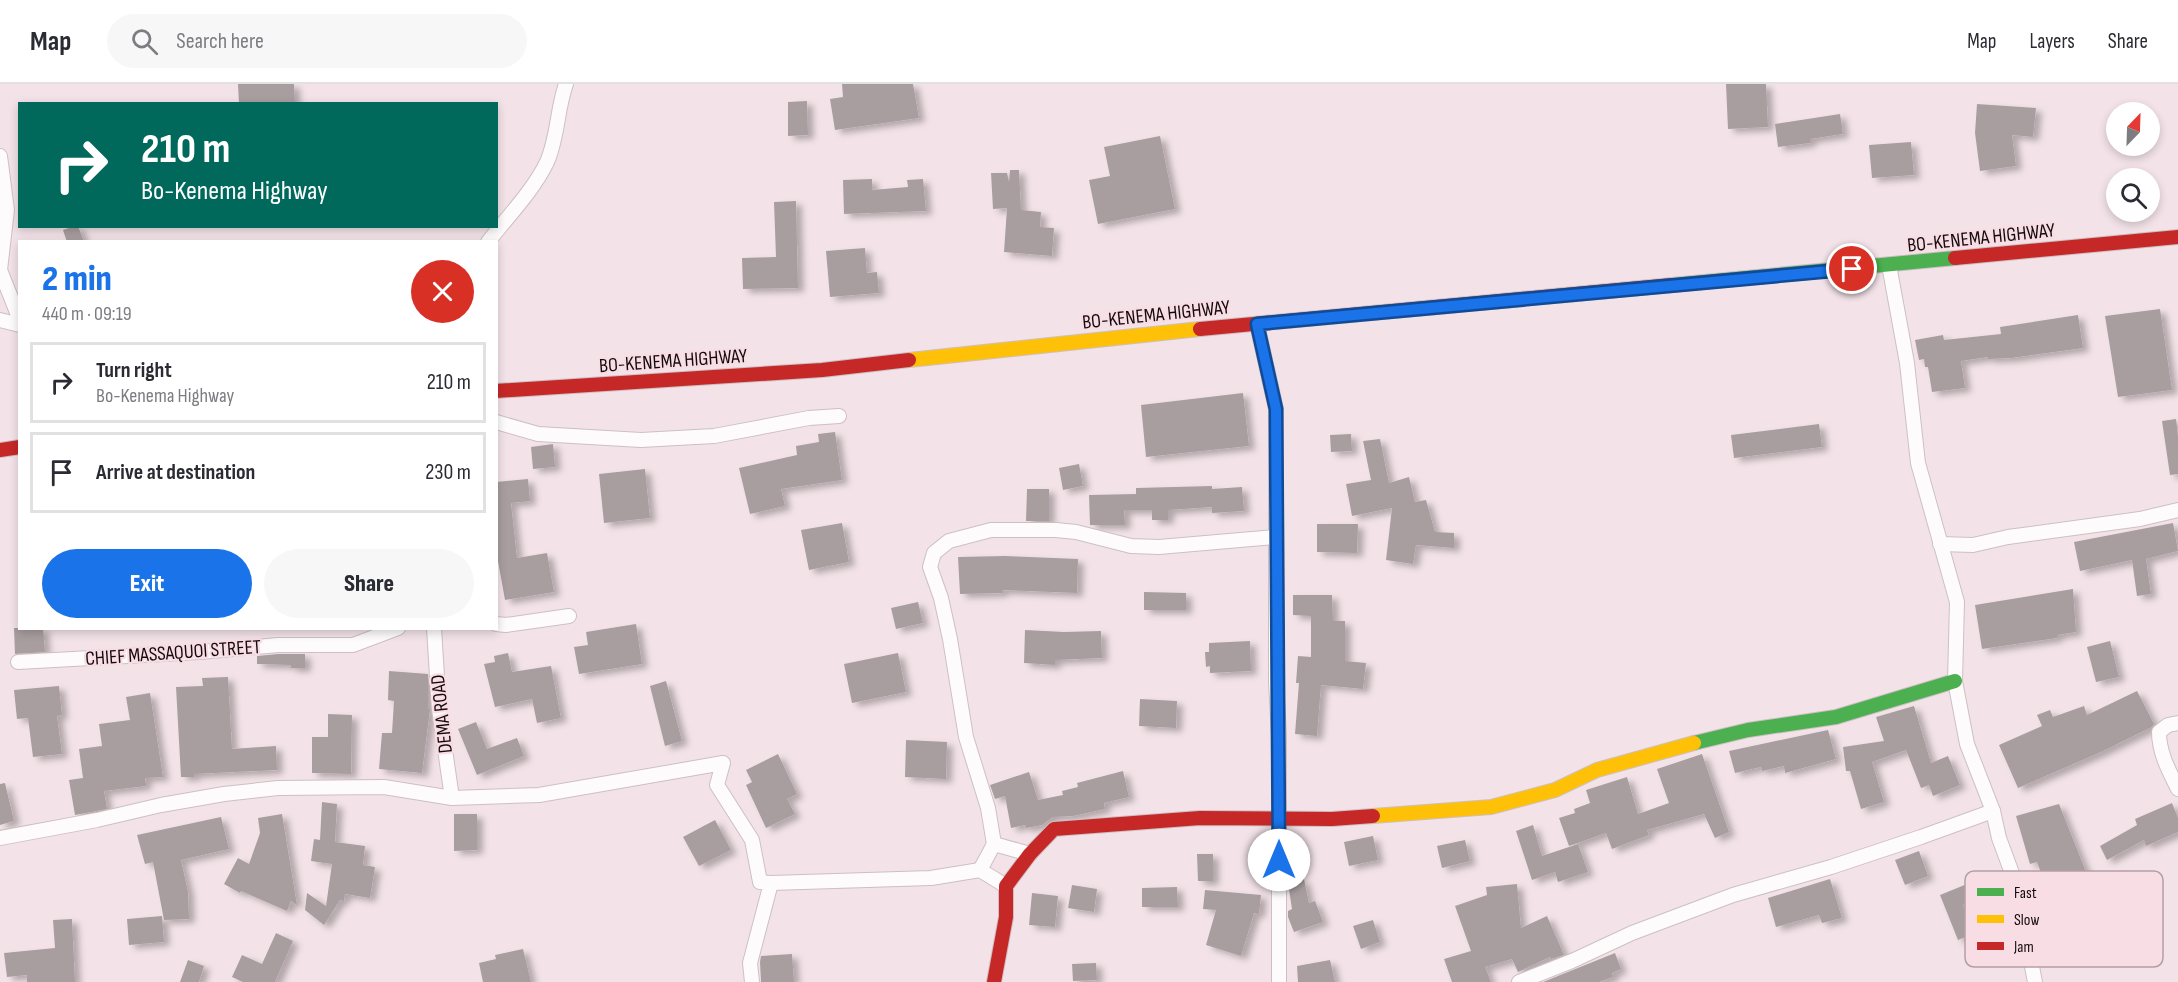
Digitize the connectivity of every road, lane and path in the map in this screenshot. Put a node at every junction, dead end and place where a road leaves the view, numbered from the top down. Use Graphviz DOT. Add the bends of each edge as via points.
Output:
graph roads {
  1 [pos="566,84"];
  2 [pos="0,156"];
  3 [pos="2178,237"];
  4 [pos="490,240"];
  5 [pos="1888,265"];
  6 [pos="0,270"];
  7 [pos="18,315"];
  8 [pos="0,320"];
  9 [pos="1257,324"];
  10 [pos="18,325"];
  11 [pos="498,391"];
  12 [pos="839,416"];
  13 [pos="498,423"];
  14 [pos="18,447"];
  15 [pos="0,450"];
  16 [pos="2178,510"];
  17 [pos="1275,537"];
  18 [pos="1940,544"];
  19 [pos="569,616"];
  20 [pos="498,624"];
  21 [pos="393,630"];
  22 [pos="434,630"];
  23 [pos="18,662"];
  24 [pos="1955,681"];
  25 [pos="2178,723"];
  26 [pos="2178,789"];
  27 [pos="452,798"];
  28 [pos="1993,811"];
  29 [pos="1279,817"];
  30 [pos="0,838"];
  31 [pos="994,844"];
  32 [pos="1030,854"];
  33 [pos="980,870"];
  34 [pos="2011,871"];
  35 [pos="771,883"];
  36 [pos="1006,886"];
  37 [pos="2032,967"];
  38 [pos="752,982"];
  39 [pos="994,982"];
  40 [pos="1279,982"];
  41 [pos="1519,982"];
  42 [pos="2035,982"];
  1 -- 4 [label="street" via="547,161"];
  2 -- 6 [label="street" via="7,210"];
  3 -- 5 [label="main road, BO-KENEMA HIGHWAY"];
  5 -- 9 [label="main road, BO-KENEMA HIGHWAY"];
  5 -- 18 [label="street" via="1907,363 1918,463"];
  6 -- 7 [label="street"];
  8 -- 10 [label="street"];
  9 -- 11 [label="main road, BO-KENEMA HIGHWAY" via="822,370"];
  9 -- 17 [label="street" via="1276,409"];
  12 -- 13 [label="street" via="714,436 641,440 538,434"];
  14 -- 15 [label="main road"];
  16 -- 18 [label="street" via="1973,545"];
  17 -- 29 [label="street"];
  17 -- 31 [label="street" via="1159,547 1131,546 1076,532 991,530 949,541 934,553 930,567 941,598 966,737 988,807"];
  18 -- 24 [label="street" via="1958,602"];
  19 -- 20 [label="street"];
  21 -- 23 [label="street, CHIEF MASSAQUOI STREET" via="353,645 278,645"];
  22 -- 27 [label="street, DEMA ROAD" via="439,708"];
  24 -- 28 [label="street" via="1966,744"];
  24 -- 29 [label="main road" via="1836,717 1748,730 1688,744 1597,770 1555,790 1491,807 1332,819"];
  25 -- 26 [label="street" via="2159,732 2159,742"];
  27 -- 30 [label="street" via="384,787 278,788 161,805"];
  27 -- 35 [label="street" via="539,795 723,763 717,785 752,840 760,882"];
  28 -- 34 [label="street"];
  28 -- 41 [label="street" via="1831,867 1732,895"];
  29 -- 32 [label="main road" via="1200,818 1054,829"];
  29 -- 40 [label="street"];
  31 -- 32 [label="street"];
  31 -- 33 [label="street"];
  32 -- 36 [label="main road"];
  33 -- 35 [label="street" via="932,878"];
  33 -- 36 [label="street"];
  35 -- 38 [label="street" via="750,963"];
  36 -- 39 [label="main road" via="1006,917"];
  37 -- 42 [label="street"];
}
